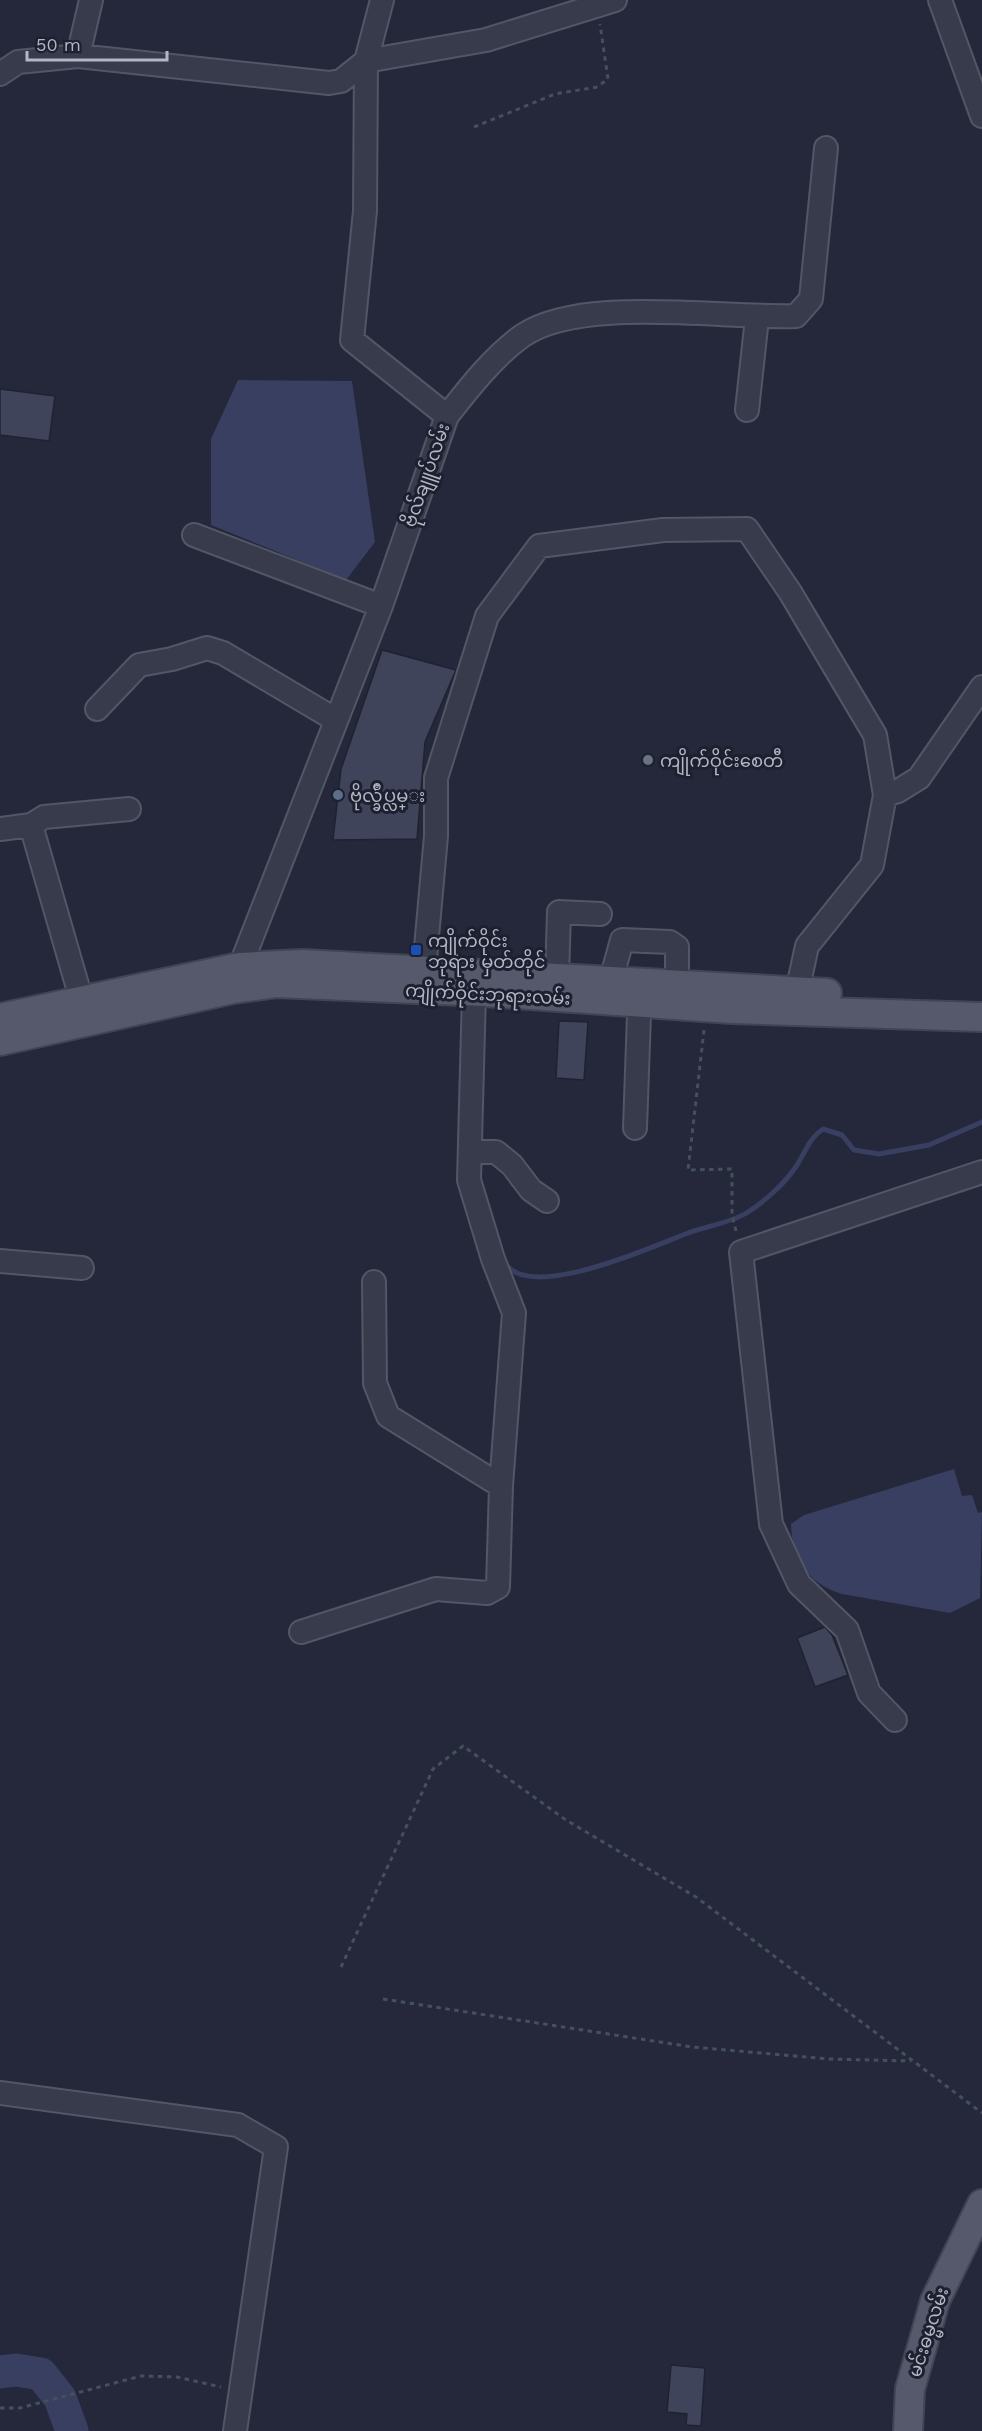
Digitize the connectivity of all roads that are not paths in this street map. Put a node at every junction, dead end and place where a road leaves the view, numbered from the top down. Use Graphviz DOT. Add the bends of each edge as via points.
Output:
graph roads {
  1 [pos="91,0"];
  2 [pos="382,0"];
  3 [pos="940,0"];
  4 [pos="606,2"];
  5 [pos="78,56"];
  6 [pos="366,61"];
  7 [pos="0,74"];
  8 [pos="982,116"];
  9 [pos="826,148"];
  10 [pos="757,318"];
  11 [pos="747,410"];
  12 [pos="447,416"];
  13 [pos="194,535"];
  14 [pos="381,606"];
  15 [pos="982,687"];
  16 [pos="97,709"];
  17 [pos="336,720"];
  18 [pos="885,795"];
  19 [pos="129,809"];
  20 [pos="31,825"];
  21 [pos="0,829"];
  22 [pos="600,914"];
  23 [pos="240,967"];
  24 [pos="424,970"];
  25 [pos="557,977"];
  26 [pos="610,980"];
  27 [pos="677,984"];
  28 [pos="474,992"];
  29 [pos="640,992"];
  30 [pos="797,992"];
  31 [pos="982,999"];
  32 [pos="85,1012"];
  33 [pos="982,1017"];
  34 [pos="0,1018"];
  35 [pos="0,1041"];
  36 [pos="635,1128"];
  37 [pos="470,1152"];
  38 [pos="982,1172"];
  39 [pos="547,1201"];
  40 [pos="0,1261"];
  41 [pos="82,1268"];
  42 [pos="374,1282"];
  43 [pos="501,1486"];
  44 [pos="301,1632"];
  45 [pos="895,1720"];
  46 [pos="1,2100"];
  47 [pos="982,2204"];
  48 [pos="235,2431"];
  49 [pos="908,2431"];
  1 -- 5 [label="street"];
  2 -- 6 [label="street, ဗိုလ်ချူပ်လမ်း"];
  3 -- 8 [label="street"];
  4 -- 6 [label="street" via="486,40"];
  5 -- 6 [label="street" via="329,83 341,81"];
  5 -- 7 [label="street" via="18,62"];
  6 -- 12 [label="street, ဗိုလ်ချူပ်လမ်း" via="365,211 352,340"];
  9 -- 10 [label="street" via="811,300 796,316"];
  10 -- 11 [label="street"];
  10 -- 12 [label="street" via="610,312 570,317 523,336 474,381"];
  12 -- 14 [label="street, ဗိုလ်ချူပ်လမ်း"];
  13 -- 14 [label="street"];
  14 -- 17 [label="street, ဗိုလ်ချူပ်လမ်း"];
  15 -- 18 [label="street" via="919,778"];
  16 -- 17 [label="street" via="139,664 215,648"];
  17 -- 23 [label="street, ဗိုလ်ချူပ်လမ်း"];
  18 -- 24 [label="street" via="875,735 790,592 747,529 663,530 539,546 488,616 436,778 436,836"];
  18 -- 30 [label="street" via="872,865 807,946"];
  19 -- 20 [label="street" via="44,817"];
  20 -- 21 [label="street"];
  20 -- 32 [label="street"];
  22 -- 25 [label="street" via="558,912"];
  23 -- 24 [label="main road, ကျိုက်ဝိုင်းဘုရားလမ်း" via="303,964"];
  23 -- 32 [label="main road, ကျိုက်ဝိုင်းဘုရားလမ်း"];
  24 -- 25 [label="main road, ကျိုက်ဝိုင်းဘုရားလမ်း"];
  25 -- 26 [label="main road, ကျိုက်ဝိုင်းဘုရားလမ်း"];
  26 -- 27 [label="street" via="622,940 670,942 677,947"];
  26 -- 29 [label="main road, ကျိုက်ဝိုင်းဘုရားလမ်း"];
  27 -- 29 [label="main road, ကျိုက်ဝိုင်းဘုရားလမ်း"];
  27 -- 30 [label="main road, ကျိုက်ဝိုင်းဘုရားလမ်း"];
  28 -- 29 [label="main road, ကျိုက်ဝိုင်းဘုရားလမ်း"];
  28 -- 32 [label="main road, ကျိုက်ဝိုင်းဘုရားလမ်း" via="277,983"];
  28 -- 37 [label="street"];
  29 -- 33 [label="main road, ကျိုက်ဝိုင်းဘုရားလမ်း" via="706,1007"];
  29 -- 36 [label="street"];
  30 -- 31 [label="main road, ကျိုက်ဝိုင်းဘုရားလမ်း"];
  32 -- 34 [label="main road, ကျိုက်ဝိုင်းဘုရားလမ်း"];
  32 -- 35 [label="main road, ကျိုက်ဝိုင်းဘုရားလမ်း"];
  37 -- 39 [label="street" via="496,1152 531,1190"];
  37 -- 43 [label="street" via="469,1180 514,1313"];
  38 -- 45 [label="street" via="741,1252 771,1524 799,1584 847,1630 869,1693"];
  40 -- 41 [label="street"];
  42 -- 43 [label="street" via="375,1383 388,1416"];
  43 -- 44 [label="street" via="496,1590 488,1593 436,1589"];
  46 -- 48 [label="street" via="238,2125 276,2147"];
  47 -- 49 [label="main road, မင်းဓမ္မလမ်း" via="935,2301 910,2389"];
}
